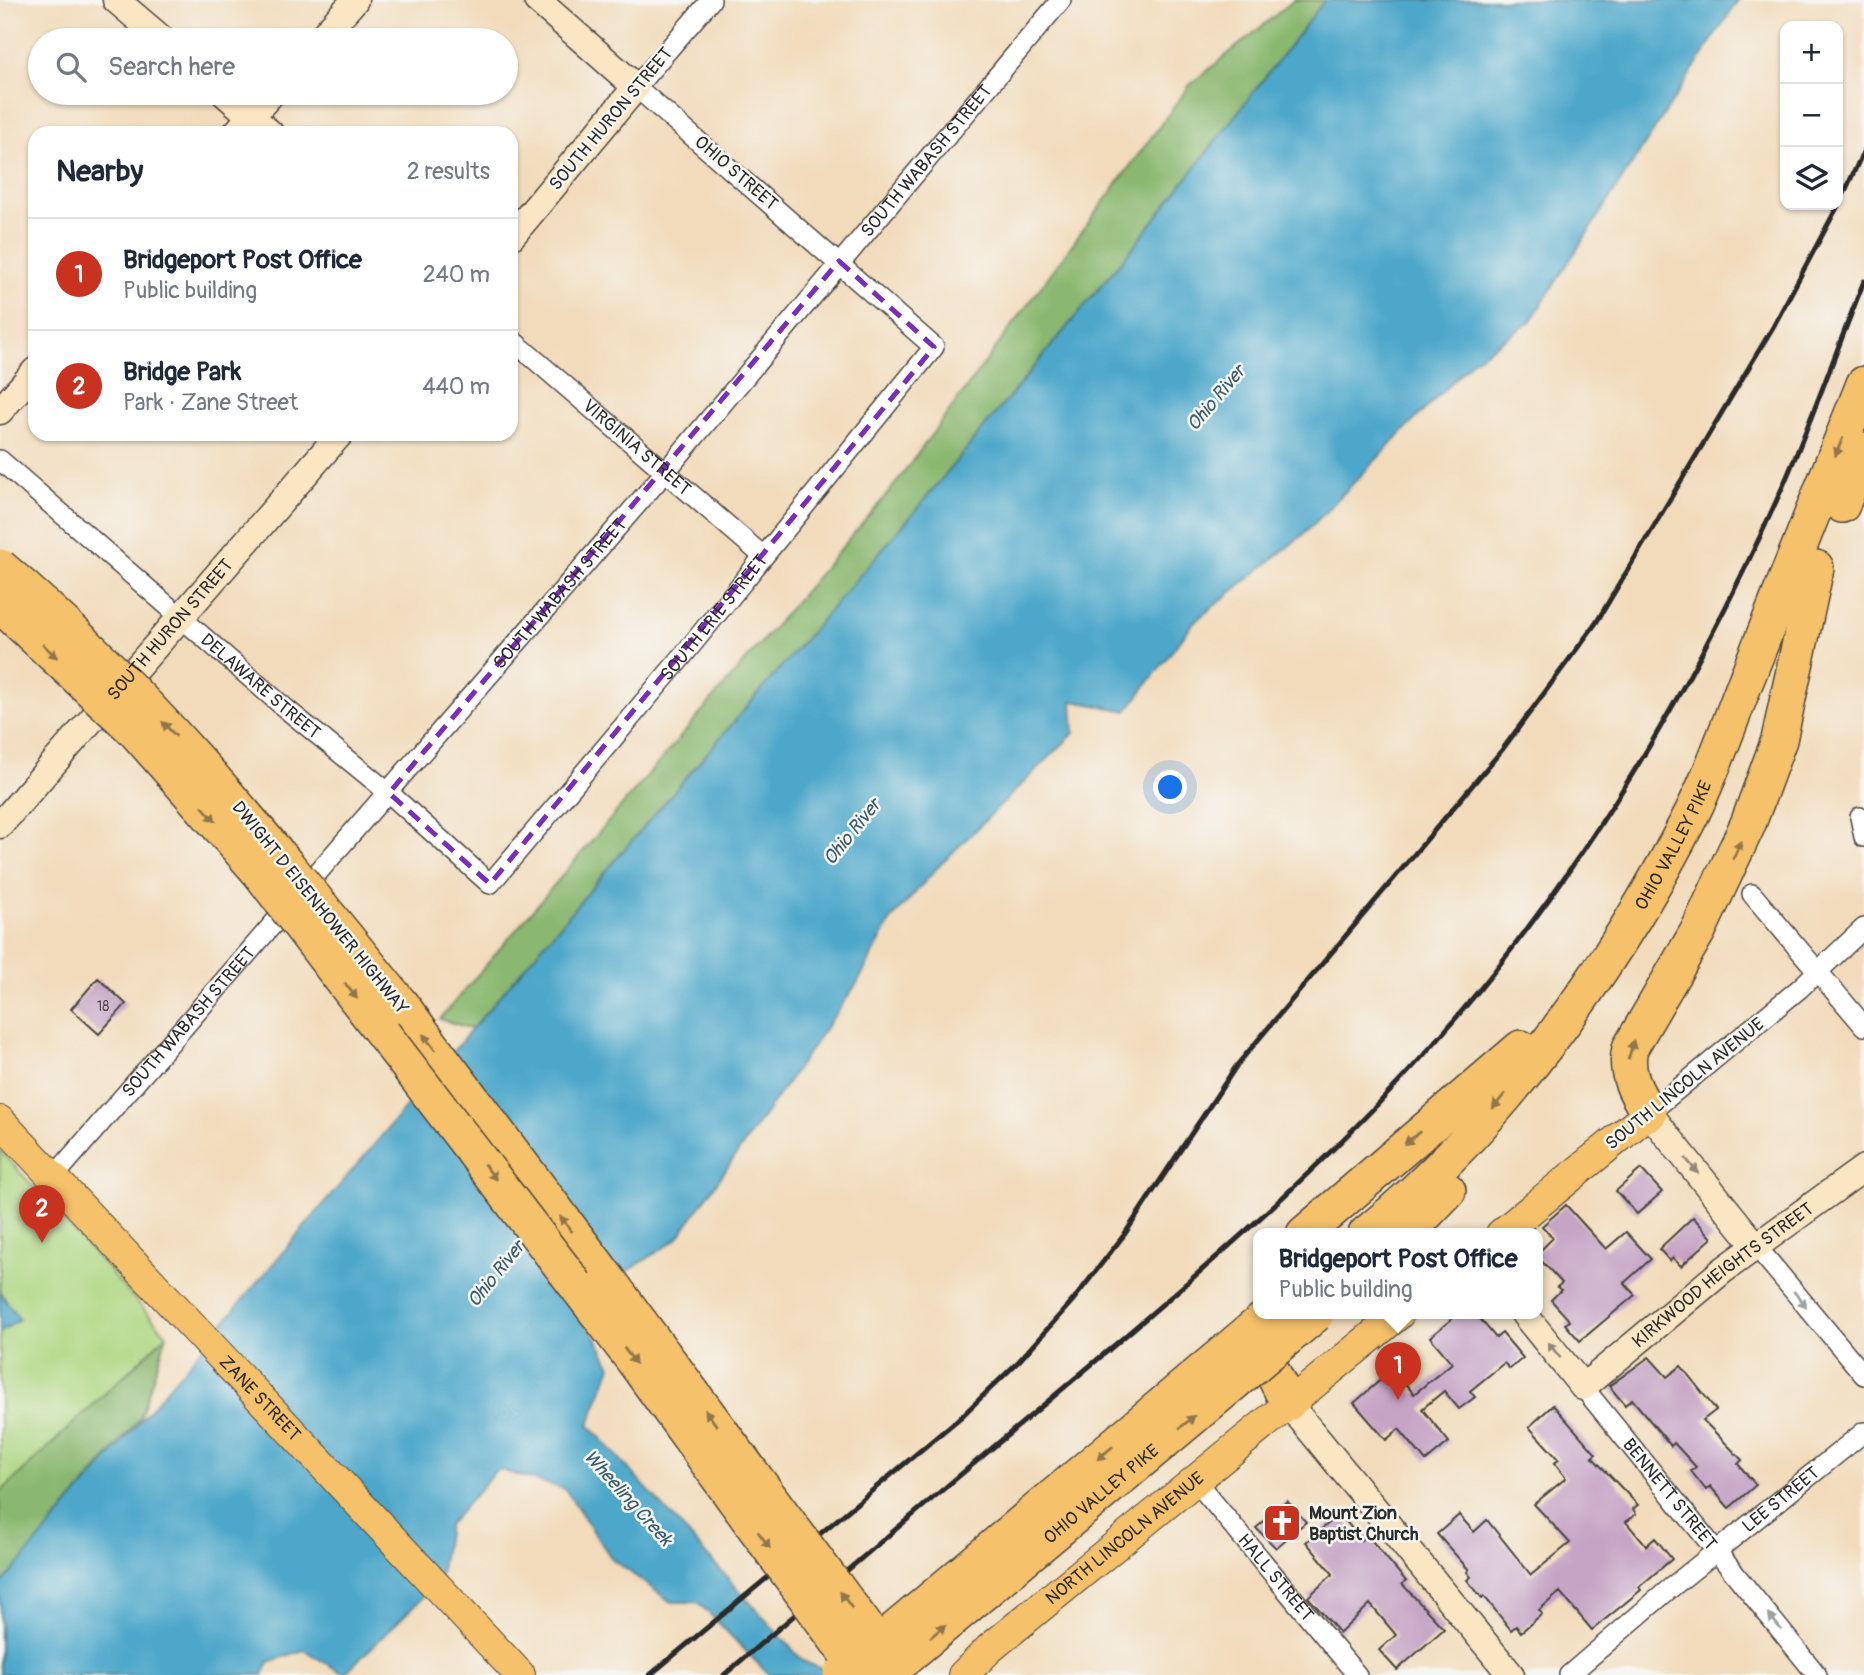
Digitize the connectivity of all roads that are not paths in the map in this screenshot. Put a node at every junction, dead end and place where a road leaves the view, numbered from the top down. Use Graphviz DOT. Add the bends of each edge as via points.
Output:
graph roads {
  1 [pos="116,0"];
  2 [pos="355,0"];
  3 [pos="537,0"];
  4 [pos="711,0"];
  5 [pos="1060,0"];
  6 [pos="149,28"];
  7 [pos="330,28"];
  8 [pos="636,87"];
  9 [pos="234,105"];
  10 [pos="265,105"];
  11 [pos="251,126"];
  12 [pos="253,126"];
  13 [pos="518,229"];
  14 [pos="839,261"];
  15 [pos="518,345"];
  16 [pos="934,347"];
  17 [pos="28,379"];
  18 [pos="1864,384"];
  19 [pos="0,411"];
  20 [pos="334,441"];
  21 [pos="1864,450"];
  22 [pos="0,460"];
  23 [pos="666,471"];
  24 [pos="763,556"];
  25 [pos="0,567"];
  26 [pos="1816,568"];
  27 [pos="0,605"];
  28 [pos="181,617"];
  29 [pos="389,793"];
  30 [pos="1860,817"];
  31 [pos="0,825"];
  32 [pos="1864,837"];
  33 [pos="490,884"];
  34 [pos="1752,894"];
  35 [pos="1634,919"];
  36 [pos="1864,928"];
  37 [pos="1817,972"];
  38 [pos="1864,1026"];
  39 [pos="1649,1112"];
  40 [pos="0,1121"];
  41 [pos="1864,1168"];
  42 [pos="52,1179"];
  43 [pos="1311,1228"];
  44 [pos="1373,1228"];
  45 [pos="1412,1228"];
  46 [pos="1507,1228"];
  47 [pos="1756,1246"];
  48 [pos="598,1290"];
  49 [pos="1264,1319"];
  50 [pos="1270,1319"];
  51 [pos="1310,1319"];
  52 [pos="1393,1319"];
  53 [pos="1528,1319"];
  54 [pos="1864,1375"];
  55 [pos="1583,1387"];
  56 [pos="1288,1403"];
  57 [pos="1864,1432"];
  58 [pos="1194,1479"];
  59 [pos="1719,1552"];
  60 [pos="520,1675"];
  61 [pos="841,1675"];
  62 [pos="862,1675"];
  63 [pos="885,1675"];
  64 [pos="901,1675"];
  65 [pos="963,1675"];
  66 [pos="1357,1675"];
  67 [pos="1511,1675"];
  68 [pos="1569,1675"];
  69 [pos="1817,1675"];
  1 -- 6 [label="street"];
  2 -- 7 [label="street"];
  3 -- 8 [label="street, OHIO STREET"];
  4 -- 8 [label="street, SOUTH HURON STREET"];
  5 -- 14 [label="street, SOUTH WABASH STREET"];
  8 -- 13 [label="street, SOUTH HURON STREET"];
  8 -- 14 [label="street, OHIO STREET"];
  9 -- 11 [label="street"];
  10 -- 12 [label="street"];
  14 -- 16 [label="street, OHIO STREET"];
  14 -- 23 [label="street, SOUTH WABASH STREET"];
  15 -- 23 [label="street, VIRGINIA STREET"];
  16 -- 24 [label="street, SOUTH ERIE STREET"];
  17 -- 19 [label="street"];
  18 -- 35 [label="highway, OHIO VALLEY PIKE, one-way" via="1692,813"];
  20 -- 28 [label="street, SOUTH HURON STREET"];
  21 -- 26 [label="highway, OHIO VALLEY PIKE"];
  22 -- 28 [label="street, DELAWARE STREET"];
  23 -- 24 [label="street, VIRGINIA STREET"];
  23 -- 29 [label="street, SOUTH WABASH STREET"];
  24 -- 33 [label="street, SOUTH ERIE STREET"];
  48 -- 25 [label="highway, DWIGHT D EISENHOWER HIGHWAY, one-way, bridge" via="402,1006 205,768 80,640"];
  39 -- 26 [label="highway, one-way" via="1632,1083 1630,1048 1698,931 1748,824 1779,740"];
  26 -- 45 [label="highway, OHIO VALLEY PIKE" via="1710,824 1654,932 1578,1041 1491,1146"];
  27 -- 48 [label="highway, DWIGHT D EISENHOWER HIGHWAY, one-way, bridge" via="135,731 260,873"];
  28 -- 29 [label="street, DELAWARE STREET"];
  28 -- 31 [label="street, SOUTH HURON STREET"];
  29 -- 33 [label="street, DELAWARE STREET"];
  29 -- 42 [label="street, SOUTH WABASH STREET"];
  30 -- 32 [label="street"];
  34 -- 37 [label="street"];
  35 -- 43 [label="highway, one-way" via="1570,999 1514,1055"];
  35 -- 44 [label="highway, OHIO VALLEY PIKE, one-way" via="1562,1025 1477,1127"];
  36 -- 37 [label="street, SOUTH LINCOLN AVENUE"];
  37 -- 38 [label="street"];
  37 -- 39 [label="street, SOUTH LINCOLN AVENUE"];
  39 -- 46 [label="main road, SOUTH LINCOLN AVENUE"];
  39 -- 47 [label="street, one-way"];
  40 -- 42 [label="main road, ZANE STREET"];
  41 -- 47 [label="street, KIRKWOOD HEIGHTS STREET"];
  42 -- 60 [label="main road, ZANE STREET"];
  47 -- 54 [label="street, one-way"];
  47 -- 55 [label="street, KIRKWOOD HEIGHTS STREET"];
  48 -- 62 [label="highway, one-way, bridge"];
  64 -- 48 [label="highway, one-way, bridge"];
  49 -- 61 [label="highway, OHIO VALLEY PIKE, one-way, bridge"];
  50 -- 56 [label="highway" via="1270,1367"];
  63 -- 51 [label="highway, OHIO VALLEY PIKE, one-way, bridge"];
  52 -- 56 [label="main road"];
  55 -- 53 [label="street, BENNETT STREET, one-way"];
  55 -- 59 [label="street, BENNETT STREET"];
  56 -- 58 [label="main road, NORTH LINCOLN AVENUE"];
  56 -- 67 [label="street"];
  57 -- 59 [label="street, LEE STREET"];
  58 -- 65 [label="main road, NORTH LINCOLN AVENUE"];
  58 -- 66 [label="street, HALL STREET"];
  59 -- 68 [label="street, LEE STREET"];
  69 -- 59 [label="street, BENNETT STREET, one-way"];
}
